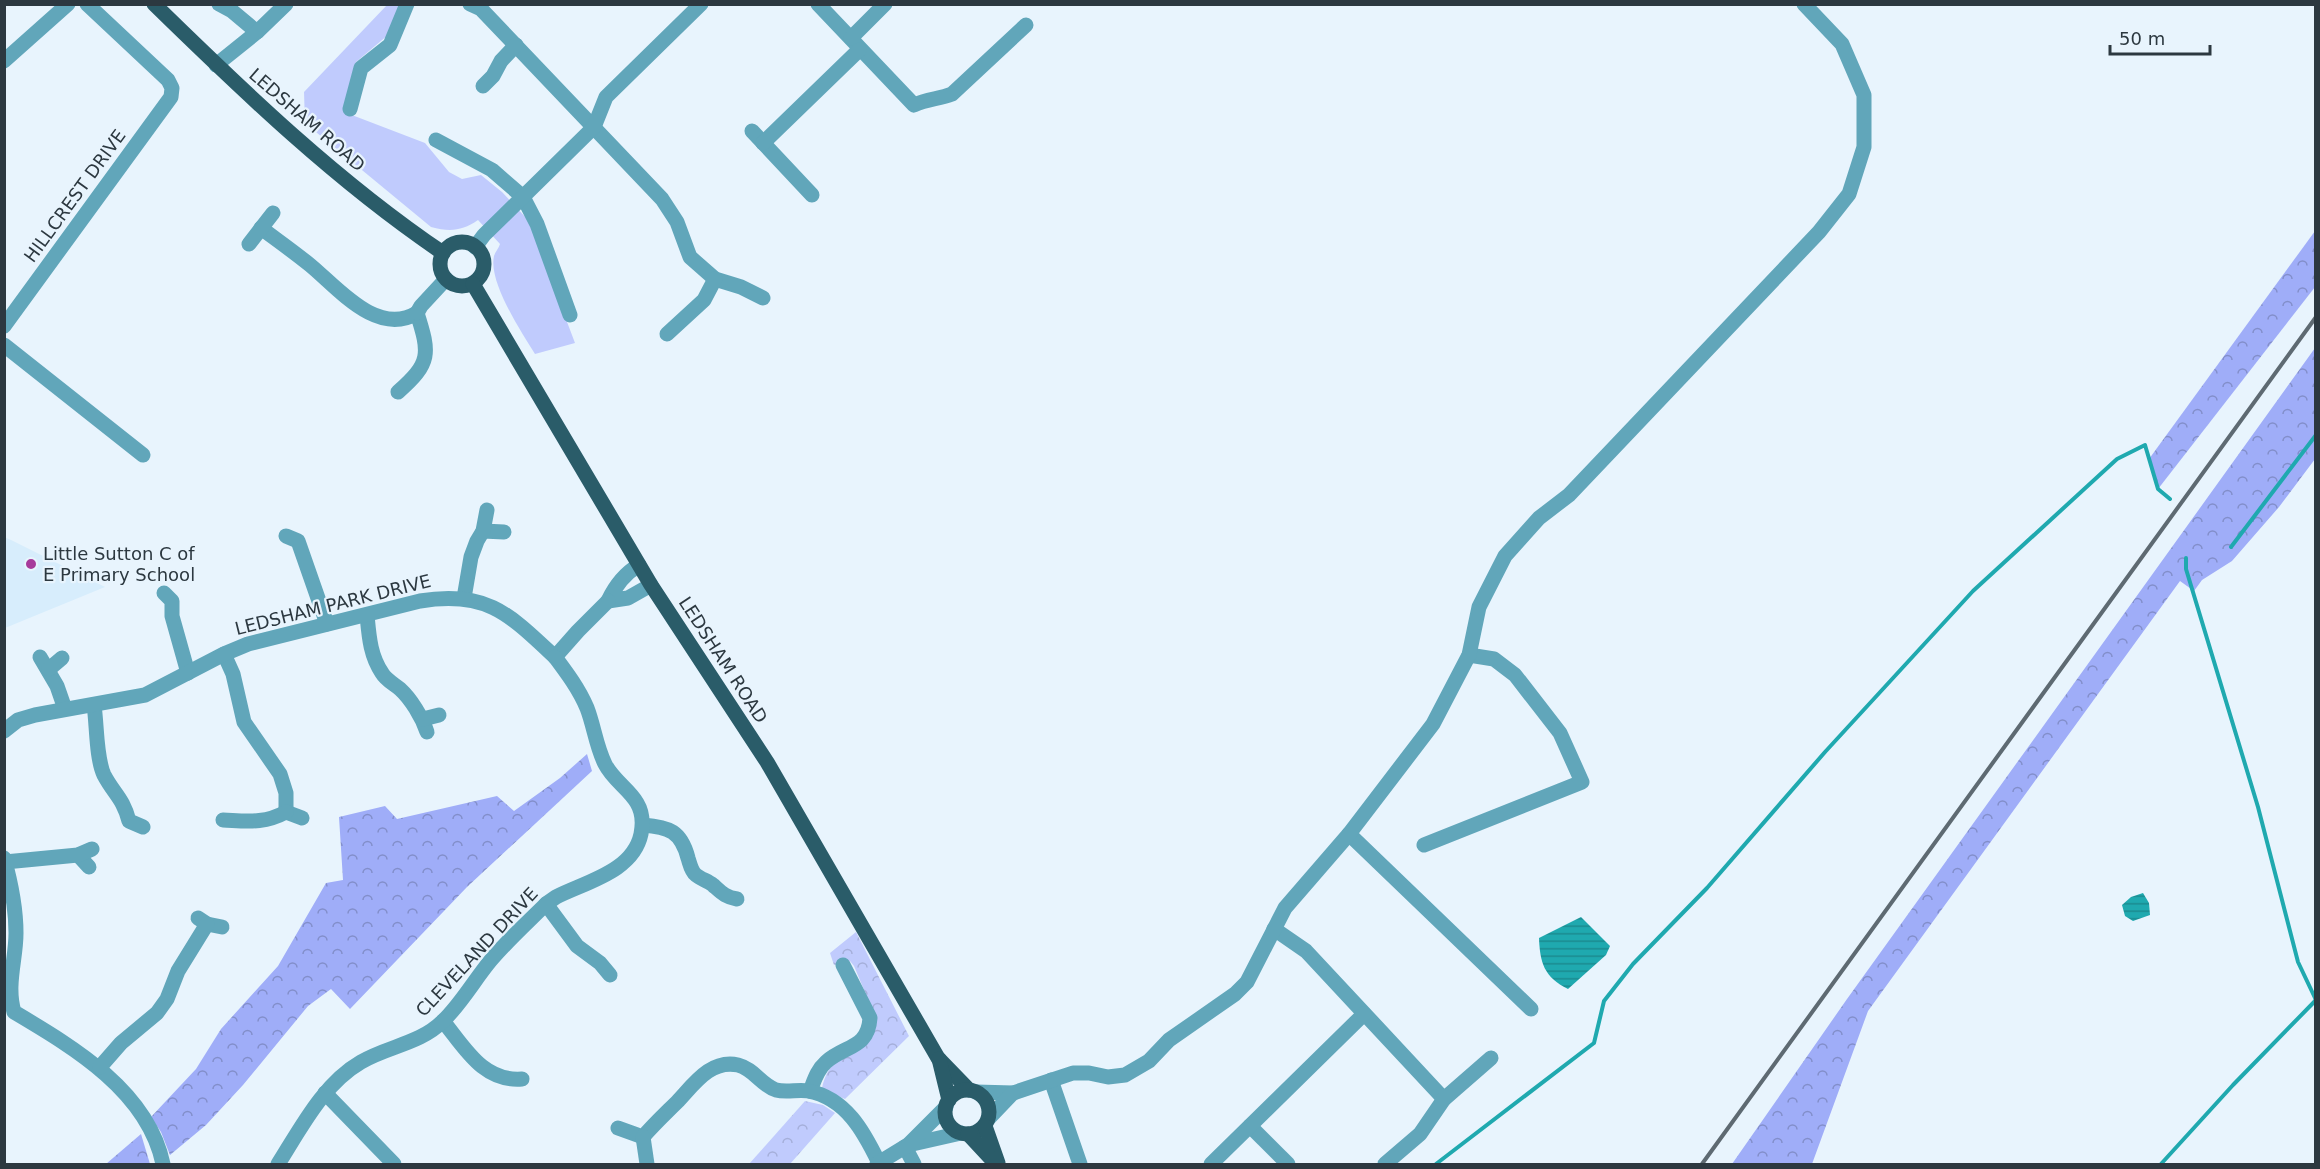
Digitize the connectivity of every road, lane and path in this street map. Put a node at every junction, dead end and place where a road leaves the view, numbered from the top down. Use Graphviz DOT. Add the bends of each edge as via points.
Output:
graph roads {
  1 [pos="68,4"];
  2 [pos="87,4"];
  3 [pos="154,4"];
  4 [pos="219,4"];
  5 [pos="286,4"];
  6 [pos="407,4"];
  7 [pos="701,4"];
  8 [pos="818,4"];
  9 [pos="885,4"];
  10 [pos="1804,4"];
  11 [pos="479,6"];
  12 [pos="1026,25"];
  13 [pos="257,32"];
  14 [pos="855,44"];
  15 [pos="516,45"];
  16 [pos="4,62"];
  17 [pos="216,65"];
  18 [pos="483,86"];
  19 [pos="350,109"];
  20 [pos="594,127"];
  21 [pos="752,131"];
  22 [pos="436,140"];
  23 [pos="763,143"];
  24 [pos="812,195"];
  25 [pos="523,197"];
  26 [pos="273,213"];
  27 [pos="261,228"];
  28 [pos="249,244"];
  29 [pos="475,247"];
  30 [pos="443,253"];
  31 [pos="446,279"];
  32 [pos="715,279"];
  33 [pos="473,284"];
  34 [pos="763,298"];
  35 [pos="417,313"];
  36 [pos="570,315"];
  37 [pos="4,326"];
  38 [pos="667,334"];
  39 [pos="4,345"];
  40 [pos="398,392"];
  41 [pos="143,455"];
  42 [pos="487,510"];
  43 [pos="483,531"];
  44 [pos="504,532"];
  45 [pos="286,536"];
  46 [pos="639,565"];
  47 [pos="651,585"];
  48 [pos="173,597"];
  49 [pos="464,598"];
  50 [pos="608,601"];
  51 [pos="367,615"];
  52 [pos="327,624"];
  53 [pos="224,654"];
  54 [pos="1469,655"];
  55 [pos="40,657"];
  56 [pos="555,657"];
  57 [pos="62,658"];
  58 [pos="49,669"];
  59 [pos="188,674"];
  60 [pos="94,705"];
  61 [pos="65,709"];
  62 [pos="439,715"];
  63 [pos="4,731"];
  64 [pos="286,812"];
  65 [pos="302,818"];
  66 [pos="223,820"];
  67 [pos="643,825"];
  68 [pos="131,826"];
  69 [pos="1349,834"];
  70 [pos="1424,845"];
  71 [pos="86,857"];
  72 [pos="5,860"];
  73 [pos="720,894"];
  74 [pos="737,899"];
  75 [pos="546,904"];
  76 [pos="718,910"];
  77 [pos="209,923"];
  78 [pos="1274,929"];
  79 [pos="10,932"];
  80 [pos="843,965"];
  81 [pos="612,978"];
  82 [pos="1531,1009"];
  83 [pos="9,1014"];
  84 [pos="1364,1014"];
  85 [pos="443,1021"];
  86 [pos="1491,1058"];
  87 [pos="938,1059"];
  88 [pos="100,1067"];
  89 [pos="1051,1080"];
  90 [pos="512,1084"];
  91 [pos="810,1091"];
  92 [pos="972,1091"];
  93 [pos="325,1093"];
  94 [pos="1013,1093"];
  95 [pos="1444,1099"];
  96 [pos="947,1103"];
  97 [pos="987,1123"];
  98 [pos="1250,1126"];
  99 [pos="618,1128"];
  100 [pos="964,1134"];
  101 [pos="643,1137"];
  102 [pos="906,1146"];
  103 [pos="163,1164"];
  104 [pos="278,1164"];
  105 [pos="394,1164"];
  106 [pos="647,1164"];
  107 [pos="878,1164"];
  108 [pos="914,1164"];
  109 [pos="998,1164"];
  110 [pos="1080,1164"];
  111 [pos="1211,1164"];
  112 [pos="1288,1164"];
  113 [pos="1385,1164"];
  1 -- 16 [label="street"];
  2 -- 37 [label="street, HILLCREST DRIVE" via="168,80 171,97"];
  3 -- 17 [label="main road, LEDSHAM ROAD"];
  4 -- 13 [label="street"];
  5 -- 13 [label="street"];
  6 -- 19 [label="street" via="390,45 361,68"];
  7 -- 20 [label="street" via="606,97"];
  8 -- 14 [label="street"];
  9 -- 14 [label="street"];
  10 -- 54 [label="street" via="1842,44 1864,95 1864,147 1849,194 1819,232 1569,495 1539,518 1505,556 1479,607"];
  11 -- 15 [label="street"];
  12 -- 14 [label="street" via="952,94 914,105"];
  13 -- 17 [label="street"];
  14 -- 23 [label="street"];
  15 -- 18 [label="street"];
  15 -- 20 [label="street"];
  17 -- 30 [label="main road, LEDSHAM ROAD" via="372,203"];
  20 -- 25 [label="street"];
  20 -- 32 [label="street" via="662,200 677,222 690,257"];
  21 -- 23 [label="street"];
  22 -- 25 [label="street" via="492,170"];
  23 -- 24 [label="street"];
  25 -- 29 [label="street"];
  25 -- 36 [label="street" via="537,224"];
  26 -- 27 [label="street"];
  27 -- 28 [label="street"];
  27 -- 35 [label="street" via="346,297 377,316 408,319"];
  29 -- 30 [label="main road" via="453,244"];
  29 -- 33 [label="main road" via="484,267"];
  30 -- 31 [label="main road" via="440,267"];
  31 -- 33 [label="main road" via="459,286"];
  31 -- 35 [label="street"];
  32 -- 34 [label="street"];
  32 -- 38 [label="street" via="704,300"];
  33 -- 46 [label="main road, LEDSHAM ROAD"];
  35 -- 40 [label="street" via="427,353 423,366 409,373"];
  39 -- 41 [label="street"];
  42 -- 43 [label="street"];
  43 -- 44 [label="street"];
  43 -- 49 [label="street" via="471,557"];
  45 -- 52 [label="street" via="298,541"];
  46 -- 47 [label="main road, LEDSHAM ROAD"];
  46 -- 50 [label="street" via="627,572"];
  47 -- 50 [label="street" via="628,598"];
  47 -- 87 [label="main road, LEDSHAM ROAD" via="767,762"];
  48 -- 59 [label="street" via="172,616"];
  49 -- 51 [label="street, LEDSHAM PARK DRIVE" via="420,601"];
  49 -- 56 [label="street, LEDSHAM PARK DRIVE" via="500,611"];
  50 -- 56 [label="street"];
  51 -- 52 [label="street, LEDSHAM PARK DRIVE"];
  51 -- 62 [label="street" via="370,649 384,676 407,696 425,726"];
  52 -- 53 [label="street, LEDSHAM PARK DRIVE"];
  53 -- 59 [label="street, LEDSHAM PARK DRIVE"];
  53 -- 64 [label="street" via="244,722 280,774"];
  54 -- 69 [label="street" via="1433,724"];
  54 -- 70 [label="street" via="1494,659 1515,675 1560,733 1582,782"];
  55 -- 58 [label="street"];
  56 -- 67 [label="street" via="573,680 586,707 606,766 638,804"];
  57 -- 58 [label="street"];
  58 -- 61 [label="street"];
  59 -- 60 [label="street, LEDSHAM PARK DRIVE" via="146,695"];
  60 -- 61 [label="street, LEDSHAM PARK DRIVE"];
  60 -- 68 [label="street" via="101,766 124,805"];
  61 -- 63 [label="street, LEDSHAM PARK DRIVE" via="18,720"];
  64 -- 65 [label="street"];
  64 -- 66 [label="street" via="272,820"];
  67 -- 73 [label="street" via="673,831 684,845 691,868"];
  67 -- 75 [label="street, CLEVELAND DRIVE" via="640,841 622,865"];
  69 -- 78 [label="street" via="1290,901"];
  69 -- 82 [label="street"];
  71 -- 72 [label="street"];
  72 -- 79 [label="street" via="14,899"];
  73 -- 74 [label="street"];
  73 -- 76 [label="street"];
  75 -- 81 [label="street" via="577,946"];
  75 -- 85 [label="street, CLEVELAND DRIVE" via="492,958"];
  77 -- 88 [label="street" via="157,1013"];
  78 -- 84 [label="street" via="1306,951"];
  78 -- 89 [label="street" via="1247,982 1169,1040 1149,1061 1114,1078 1073,1073"];
  79 -- 83 [label="street"];
  80 -- 91 [label="street" via="870,1018 869,1027 857,1045 824,1064"];
  83 -- 88 [label="street" via="60,1039"];
  84 -- 95 [label="street"];
  84 -- 98 [label="street"];
  85 -- 90 [label="street" via="480,1067"];
  85 -- 93 [label="street, CLEVELAND DRIVE" via="411,1042 360,1062"];
  86 -- 95 [label="street"];
  87 -- 92 [label="main road, LEDSHAM ROAD"];
  87 -- 96 [label="main road, LEDSHAM ROAD"];
  88 -- 103 [label="street" via="143,1116"];
  89 -- 94 [label="street"];
  89 -- 110 [label="street"];
  91 -- 101 [label="street" via="777,1090 747,1068 719,1066 701,1076"];
  91 -- 107 [label="street" via="840,1105 856,1120"];
  92 -- 94 [label="street"];
  92 -- 96 [label="main road" via="954,1094"];
  92 -- 97 [label="main road, LEDSHAM ROAD" via="988,1104"];
  93 -- 104 [label="street, CLEVELAND DRIVE"];
  93 -- 105 [label="street"];
  94 -- 97 [label="street"];
  95 -- 113 [label="street" via="1420,1134"];
  96 -- 100 [label="main road, LEDSHAM ROAD" via="948,1124"];
  96 -- 102 [label="street"];
  97 -- 100 [label="main road" via="979,1131"];
  97 -- 109 [label="main road, LEDSHAM ROAD"];
  98 -- 111 [label="street"];
  98 -- 112 [label="street"];
  99 -- 101 [label="street"];
  100 -- 102 [label="street"];
  100 -- 109 [label="main road, LEDSHAM ROAD"];
  101 -- 106 [label="street"];
  102 -- 107 [label="street"];
  102 -- 108 [label="street"];
}
